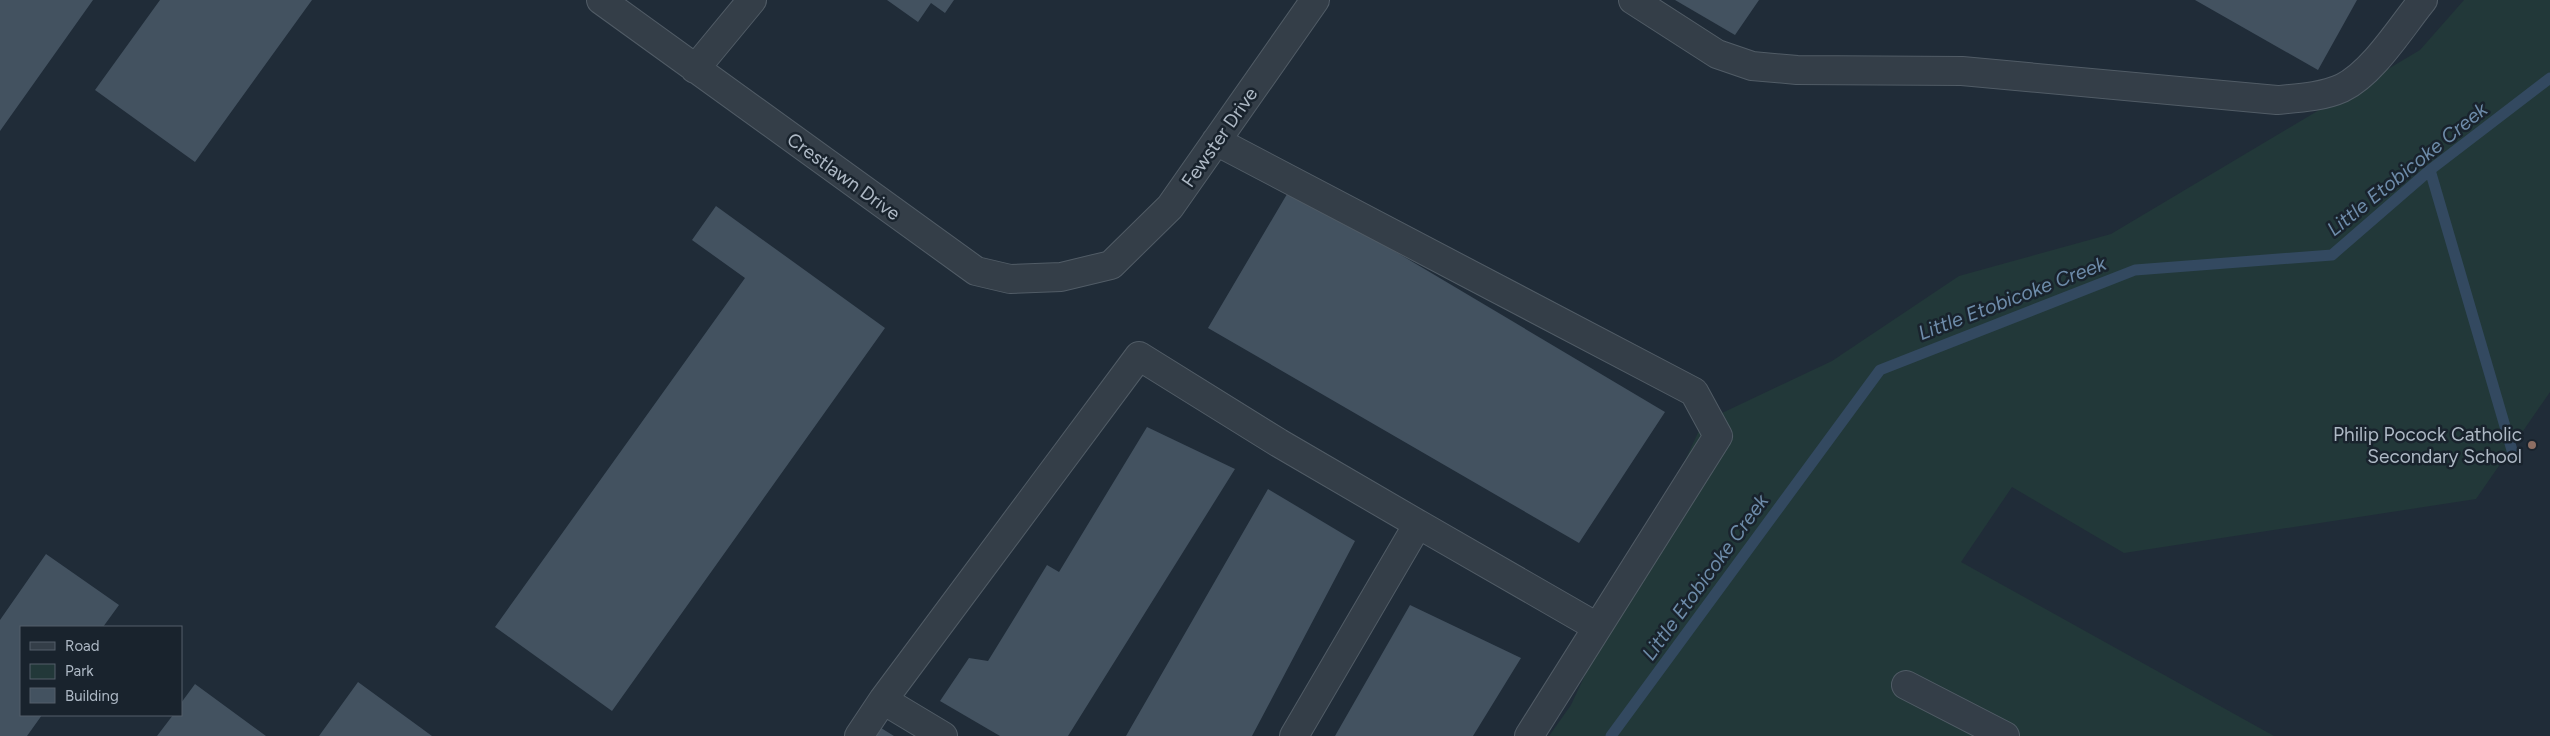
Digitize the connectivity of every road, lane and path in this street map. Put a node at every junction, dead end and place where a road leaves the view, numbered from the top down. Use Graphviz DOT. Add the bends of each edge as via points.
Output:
graph roads {
  1 [pos="601,0"];
  2 [pos="751,0"];
  3 [pos="1315,0"];
  4 [pos="1633,0"];
  5 [pos="2423,0"];
  6 [pos="695,69"];
  7 [pos="1216,141"];
  8 [pos="1111,265"];
  9 [pos="1418,524"];
  10 [pos="1597,627"];
  11 [pos="1906,685"];
  12 [pos="883,700"];
  13 [pos="859,736"];
  14 [pos="943,736"];
  15 [pos="1294,736"];
  16 [pos="1529,736"];
  17 [pos="2006,736"];
  1 -- 6 [label="street, Crestlawn Drive"];
  2 -- 6 [label="street"];
  3 -- 7 [label="street, Fewster Drive"];
  4 -- 5 [label="street" via="1716,54 1752,66 1796,70 1962,71 2277,100 2315,96 2343,88 2369,68"];
  6 -- 8 [label="street, Crestlawn Drive" via="976,271 1010,278 1061,277"];
  7 -- 8 [label="street, Fewster Drive" via="1170,207"];
  7 -- 10 [label="street" via="1694,392 1718,436"];
  9 -- 10 [label="street"];
  9 -- 12 [label="street" via="1138,356"];
  9 -- 15 [label="street"];
  10 -- 16 [label="street"];
  11 -- 17 [label="street"];
  12 -- 13 [label="street"];
  12 -- 14 [label="street"];
}
